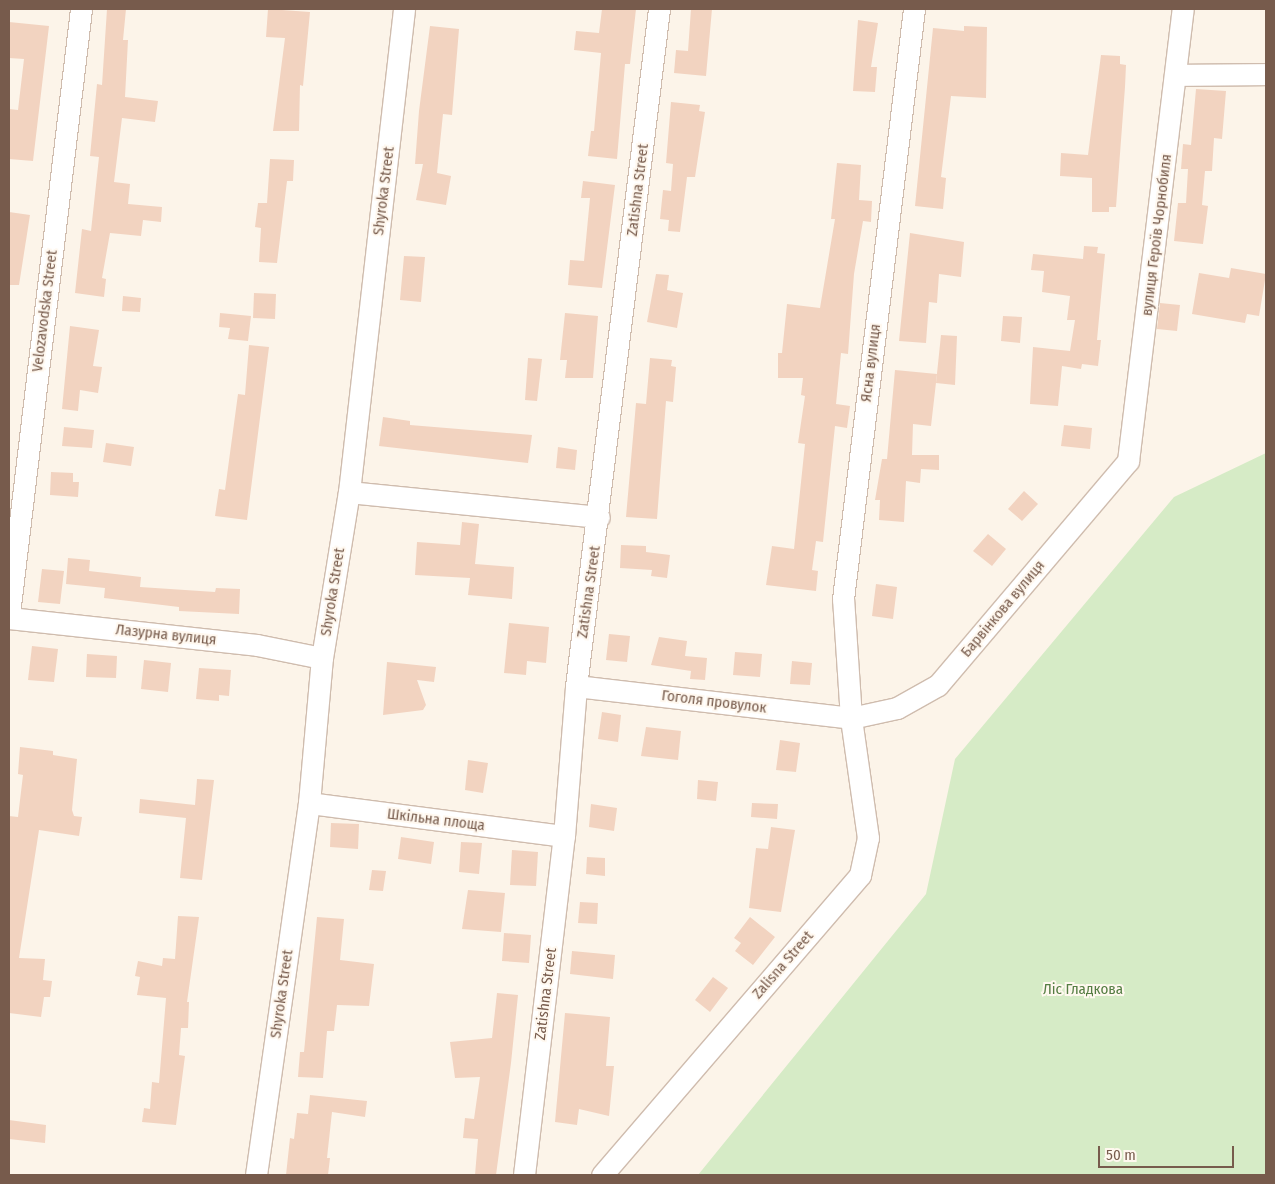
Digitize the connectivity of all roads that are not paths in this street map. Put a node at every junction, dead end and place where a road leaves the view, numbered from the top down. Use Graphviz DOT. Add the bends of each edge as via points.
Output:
graph roads {
  1 [pos="81,9"];
  2 [pos="404,9"];
  3 [pos="659,9"];
  4 [pos="914,9"];
  5 [pos="1183,9"];
  6 [pos="1266,74"];
  7 [pos="1176,75"];
  8 [pos="1128,462"];
  9 [pos="349,492"];
  10 [pos="599,517"];
  11 [pos="9,614"];
  12 [pos="9,618"];
  13 [pos="322,658"];
  14 [pos="576,686"];
  15 [pos="851,718"];
  16 [pos="309,803"];
  17 [pos="564,836"];
  18 [pos="256,1175"];
  19 [pos="524,1175"];
  20 [pos="602,1175"];
  1 -- 11 [label="street, Velozavodska Street"];
  2 -- 9 [label="street, Shyroka Street"];
  3 -- 10 [label="street, Zatishna Street"];
  4 -- 15 [label="street, Ясна вулиця" via="843,599"];
  5 -- 7 [label="street, вулиця Героїв Чорнобиля"];
  6 -- 7 [label="street"];
  7 -- 8 [label="street, вулиця Героїв Чорнобиля"];
  8 -- 15 [label="street, Барвінкова вулиця" via="938,685 897,708"];
  9 -- 10 [label="street"];
  9 -- 13 [label="street, Shyroka Street"];
  10 -- 14 [label="street, Zatishna Street"];
  12 -- 13 [label="street, Лазурна вулиця" via="257,645"];
  13 -- 16 [label="street, Shyroka Street"];
  14 -- 15 [label="street, Гоголя провулок"];
  14 -- 17 [label="street, Zatishna Street"];
  15 -- 20 [label="street, Zalisna Street" via="868,838 860,875"];
  16 -- 17 [label="street, Шкільна площа"];
  16 -- 18 [label="street, Shyroka Street"];
  17 -- 19 [label="street, Zatishna Street"];
}
